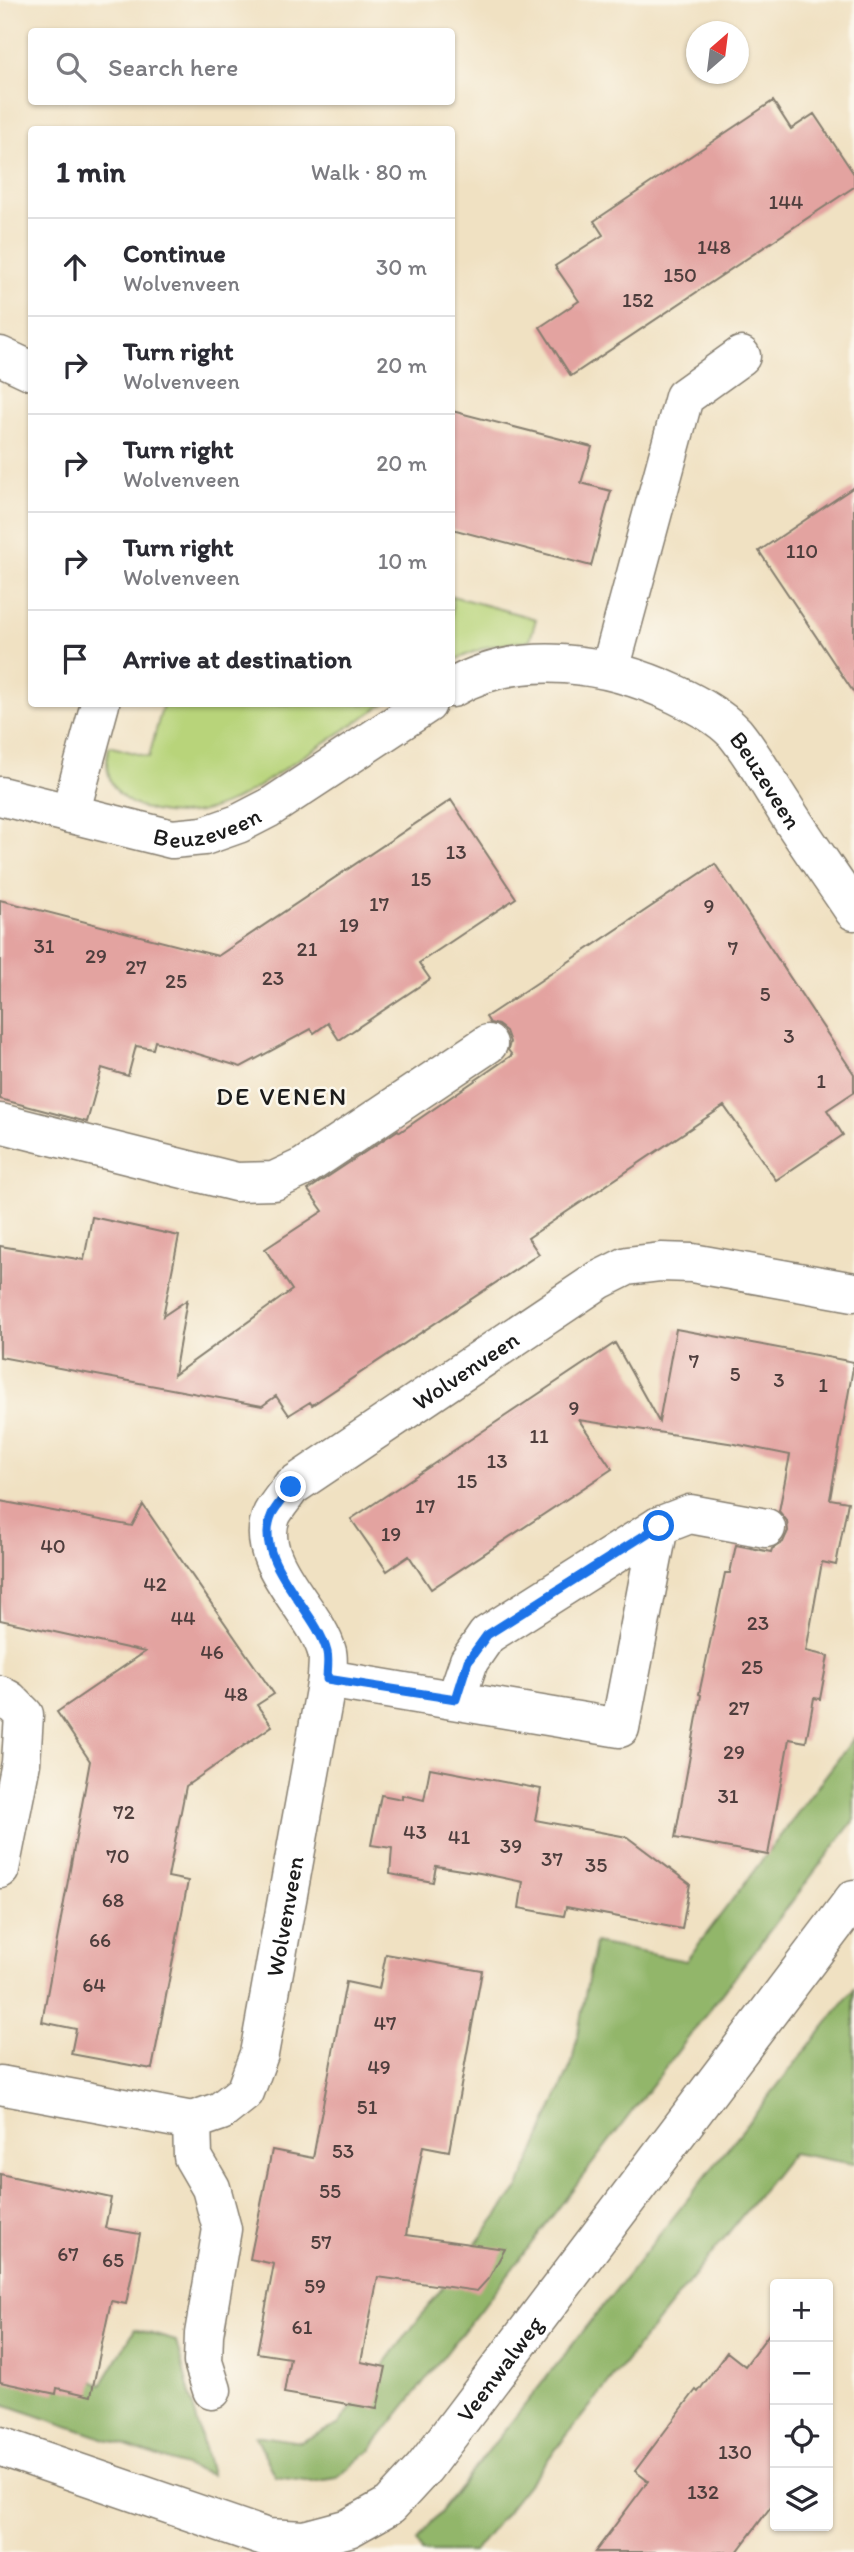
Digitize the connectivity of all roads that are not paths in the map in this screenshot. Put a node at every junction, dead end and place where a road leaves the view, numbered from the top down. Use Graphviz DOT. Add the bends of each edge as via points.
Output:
graph roads {
  1 [pos="0,356"];
  2 [pos="741,356"];
  3 [pos="28,370"];
  4 [pos="610,670"];
  5 [pos="455,687"];
  6 [pos="99,707"];
  7 [pos="422,707"];
  8 [pos="0,796"];
  9 [pos="70,814"];
  10 [pos="854,911"];
  11 [pos="488,1044"];
  12 [pos="0,1123"];
  13 [pos="854,1292"];
  14 [pos="659,1526"];
  15 [pos="766,1528"];
  16 [pos="327,1679"];
  17 [pos="0,1695"];
  18 [pos="456,1699"];
  19 [pos="0,1869"];
  20 [pos="854,1899"];
  21 [pos="0,2085"];
  22 [pos="192,2121"];
  23 [pos="212,2390"];
  24 [pos="0,2446"];
  25 [pos="356,2540"];
  1 -- 3 [label="street"];
  2 -- 4 [label="street" via="684,397"];
  4 -- 5 [label="street, Beuzeveen" via="516,666 491,670"];
  4 -- 10 [label="street, Beuzeveen" via="637,677 702,707 734,732"];
  6 -- 9 [label="street"];
  7 -- 9 [label="street, Beuzeveen" via="269,808 204,836 172,839"];
  8 -- 9 [label="street"];
  11 -- 12 [label="street" via="304,1167 274,1181 236,1182"];
  13 -- 16 [label="street, Wolvenveen" via="692,1263 627,1266 599,1280 291,1487 272,1515 268,1542 279,1570 319,1632 328,1654"];
  14 -- 15 [label="street" via="690,1514"];
  14 -- 18 [label="street" via="487,1635 468,1661"];
  14 -- 18 [label="street" via="620,1728"];
  16 -- 18 [label="street"];
  16 -- 22 [label="street, Wolvenveen" via="259,2054 245,2092 221,2111"];
  17 -- 19 [label="street" via="24,1715 21,1763"];
  20 -- 25 [label="street, Veenwalweg" via="424,2468"];
  21 -- 22 [label="street"];
  22 -- 23 [label="street" via="193,2157 211,2188 222,2228 204,2334 203,2362"];
  24 -- 25 [label="street, Veenwalweg" via="267,2539"];
}
